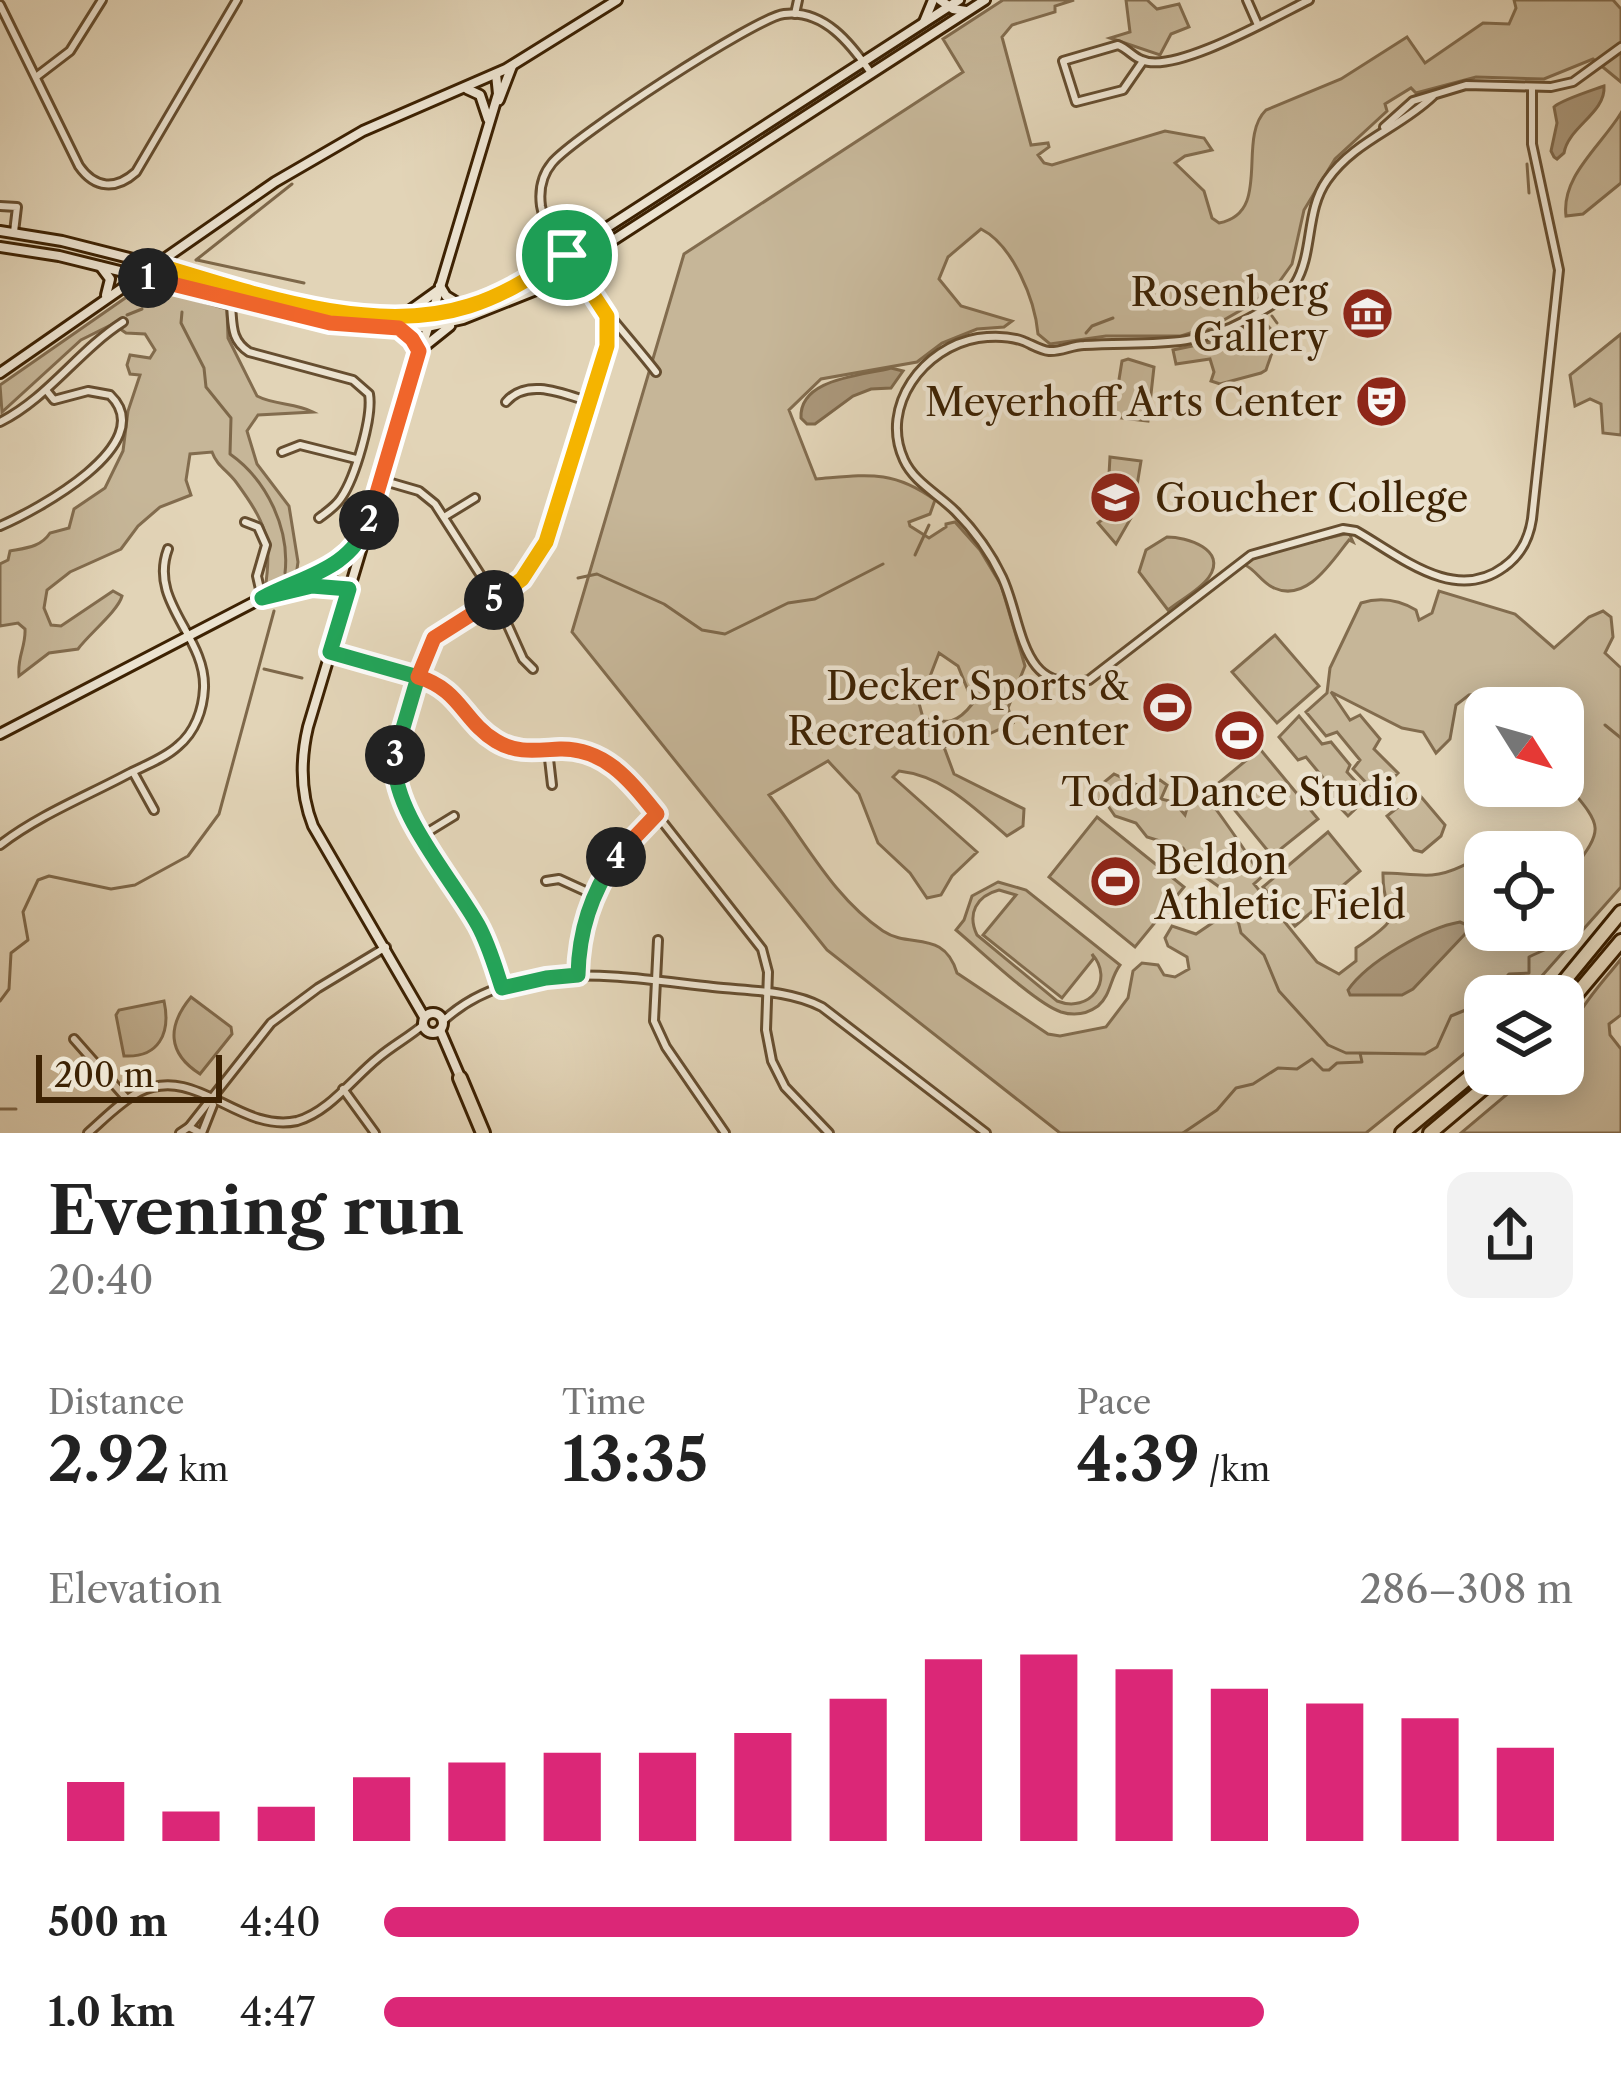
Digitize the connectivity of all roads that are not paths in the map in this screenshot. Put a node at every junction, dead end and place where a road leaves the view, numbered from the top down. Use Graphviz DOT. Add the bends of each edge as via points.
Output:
graph roads {
  1 [pos="102,0"];
  2 [pos="237,0"];
  3 [pos="617,0"];
  4 [pos="798,0"];
  5 [pos="959,0"];
  6 [pos="985,0"];
  7 [pos="1247,0"];
  8 [pos="1309,0"];
  9 [pos="940,2"];
  10 [pos="0,5"];
  11 [pos="968,11"];
  12 [pos="795,14"];
  13 [pos="923,23"];
  14 [pos="1258,25"];
  15 [pos="1620,47"];
  16 [pos="863,62"];
  17 [pos="1143,62"];
  18 [pos="512,66"];
  19 [pos="871,73"];
  20 [pos="496,74"];
  21 [pos="36,77"];
  22 [pos="1532,87"];
  23 [pos="466,88"];
  24 [pos="494,106"];
  25 [pos="488,123"];
  26 [pos="0,206"];
  27 [pos="0,231"];
  28 [pos="14,232"];
  29 [pos="184,243"];
  30 [pos="0,247"];
  31 [pos="567,255"];
  32 [pos="154,264"];
  33 [pos="99,266"];
  34 [pos="574,266"];
  35 [pos="182,272"];
  36 [pos="137,275"];
  37 [pos="439,288"];
  38 [pos="103,299"];
  39 [pos="230,299"];
  40 [pos="244,302"];
  41 [pos="465,307"];
  42 [pos="430,314"];
  43 [pos="402,316"];
  44 [pos="607,316"];
  45 [pos="463,319"];
  46 [pos="124,322"];
  47 [pos="232,324"];
  48 [pos="427,327"];
  49 [pos="399,328"];
  50 [pos="627,336"];
  51 [pos="607,346"];
  52 [pos="419,351"];
  53 [pos="656,372"];
  54 [pos="0,373"];
  55 [pos="46,390"];
  56 [pos="506,402"];
  57 [pos="590,402"];
  58 [pos="0,422"];
  59 [pos="281,452"];
  60 [pos="356,459"];
  61 [pos="381,480"];
  62 [pos="475,498"];
  63 [pos="444,517"];
  64 [pos="319,518"];
  65 [pos="245,522"];
  66 [pos="0,526"];
  67 [pos="367,528"];
  68 [pos="168,550"];
  69 [pos="299,581"];
  70 [pos="349,589"];
  71 [pos="262,598"];
  72 [pos="496,599"];
  73 [pos="188,637"];
  74 [pos="330,652"];
  75 [pos="533,669"];
  76 [pos="418,677"];
  77 [pos="0,734"];
  78 [pos="548,750"];
  79 [pos="134,772"];
  80 [pos="552,784"];
  81 [pos="154,810"];
  82 [pos="657,814"];
  83 [pos="454,815"];
  84 [pos="423,835"];
  85 [pos="0,845"];
  86 [pos="546,880"];
  87 [pos="594,895"];
  88 [pos="1621,912"];
  89 [pos="658,940"];
  90 [pos="1621,941"];
  91 [pos="386,947"];
  92 [pos="578,975"];
  93 [pos="1569,975"];
  94 [pos="653,981"];
  95 [pos="1584,985"];
  96 [pos="502,988"];
  97 [pos="768,993"];
  98 [pos="432,1023"];
  99 [pos="74,1039"];
  100 [pos="460,1078"];
  101 [pos="1464,1081"];
  102 [pos="343,1089"];
  103 [pos="1475,1095"];
  104 [pos="127,1100"];
  105 [pos="213,1101"];
  106 [pos="189,1127"];
  107 [pos="276,1129"];
  108 [pos="721,1132"];
  109 [pos="88,1133"];
  110 [pos="179,1133"];
  111 [pos="201,1133"];
  112 [pos="375,1133"];
  113 [pos="486,1133"];
  114 [pos="830,1133"];
  115 [pos="986,1133"];
  116 [pos="1402,1133"];
  117 [pos="1430,1133"];
  1 -- 21 [label="street" via="70,51"];
  2 -- 21 [label="street" via="136,172 119,184 85,174"];
  3 -- 18 [label="main road"];
  4 -- 12 [label="street"];
  5 -- 9 [label="main road"];
  6 -- 11 [label="main road"];
  7 -- 14 [label="street"];
  8 -- 14 [label="street"];
  9 -- 11 [label="main road"];
  9 -- 13 [label="main road"];
  9 -- 13 [label="main road"];
  10 -- 21 [label="street"];
  11 -- 19 [label="main road"];
  12 -- 16 [label="street" via="831,28"];
  12 -- 31 [label="street" via="773,16 569,145 543,178 541,205"];
  13 -- 16 [label="main road"];
  14 -- 17 [label="street" via="1205,51"];
  15 -- 22 [label="street" via="1574,82"];
  16 -- 19 [label="street"];
  16 -- 31 [label="main road"];
  17 -- 17 [label="street" via="1118,45 1063,61 1076,102 1123,90"];
  18 -- 20 [label="main road"];
  18 -- 24 [label="main road"];
  19 -- 34 [label="main road"];
  20 -- 23 [label="main road"];
  20 -- 24 [label="main road"];
  22 -- 22 [label="street" via="1532,145 1559,270 1532,519 1515,558 1485,578 1446,580 1343,529 1251,554 1096,676 1047,676 1027,653 994,562 906,464 898,423 910,384 938,355 971,340 1010,338 1049,351 1156,346 1242,322 1294,284 1323,185 1382,130 1466,85"];
  23 -- 25 [label="main road" via="480,95"];
  23 -- 29 [label="main road" via="343,141"];
  24 -- 25 [label="main road"];
  25 -- 37 [label="main road"];
  26 -- 28 [label="street" via="17,207"];
  27 -- 28 [label="main road"];
  28 -- 32 [label="main road"];
  29 -- 32 [label="main road"];
  29 -- 35 [label="main road"];
  30 -- 33 [label="main road"];
  31 -- 34 [label="street"];
  31 -- 41 [label="main road"];
  32 -- 35 [label="main road"];
  32 -- 36 [label="main road"];
  33 -- 36 [label="main road"];
  33 -- 38 [label="main road" via="110,279"];
  34 -- 44 [label="street"];
  34 -- 45 [label="main road"];
  35 -- 43 [label="main road" via="351,314"];
  36 -- 38 [label="main road"];
  36 -- 39 [label="main road"];
  37 -- 41 [label="main road"];
  37 -- 42 [label="main road"];
  37 -- 43 [label="main road"];
  38 -- 54 [label="main road"];
  39 -- 40 [label="main road"];
  39 -- 47 [label="street"];
  40 -- 47 [label="street"];
  40 -- 49 [label="main road" via="330,323"];
  41 -- 42 [label="main road"];
  42 -- 43 [label="main road"];
  42 -- 48 [label="main road"];
  44 -- 50 [label="street"];
  44 -- 51 [label="street"];
  45 -- 48 [label="main road"];
  45 -- 52 [label="main road"];
  46 -- 55 [label="street"];
  47 -- 60 [label="street" via="249,352 366,389 369,418"];
  48 -- 49 [label="main road"];
  48 -- 52 [label="main road"];
  49 -- 52 [label="main road"];
  50 -- 51 [label="street"];
  50 -- 53 [label="street"];
  51 -- 57 [label="street"];
  52 -- 61 [label="main road"];
  55 -- 58 [label="street"];
  55 -- 66 [label="street" via="54,400 105,393 119,406 120,429 89,473"];
  56 -- 57 [label="street" via="536,389"];
  57 -- 72 [label="street" via="542,552"];
  59 -- 60 [label="street" via="300,445"];
  60 -- 64 [label="street" via="342,496"];
  61 -- 63 [label="street" via="424,495"];
  61 -- 67 [label="main road"];
  62 -- 63 [label="street"];
  63 -- 72 [label="street"];
  65 -- 71 [label="street" via="258,527 266,545 257,576"];
  67 -- 69 [label="main road" via="337,566"];
  67 -- 70 [label="main road"];
  68 -- 73 [label="street" via="164,586"];
  69 -- 70 [label="main road"];
  69 -- 71 [label="main road"];
  70 -- 71 [label="main road" via="312,586"];
  70 -- 74 [label="main road"];
  71 -- 73 [label="main road"];
  72 -- 75 [label="street"];
  72 -- 76 [label="street" via="434,638"];
  73 -- 77 [label="main road"];
  73 -- 79 [label="street" via="204,678 200,714 180,744"];
  74 -- 76 [label="street"];
  74 -- 91 [label="main road" via="303,749 303,794 322,843"];
  76 -- 78 [label="street" via="456,698 494,740"];
  76 -- 84 [label="street" via="394,765"];
  78 -- 80 [label="street"];
  78 -- 82 [label="street" via="610,763"];
  79 -- 81 [label="street"];
  79 -- 85 [label="street"];
  82 -- 87 [label="street"];
  82 -- 97 [label="street" via="755,937"];
  83 -- 84 [label="street"];
  84 -- 96 [label="street" via="478,925"];
  86 -- 87 [label="street"];
  87 -- 92 [label="street"];
  88 -- 93 [label="highway"];
  89 -- 94 [label="street"];
  90 -- 95 [label="highway"];
  91 -- 98 [label="main road"];
  91 -- 105 [label="street" via="282,1014"];
  92 -- 94 [label="street"];
  92 -- 96 [label="street"];
  94 -- 97 [label="street"];
  94 -- 108 [label="street" via="659,1035"];
  96 -- 98 [label="street"];
  97 -- 114 [label="street" via="772,1061 785,1087"];
  97 -- 115 [label="street" via="822,1007"];
  98 -- 100 [label="main road"];
  98 -- 102 [label="street"];
  99 -- 104 [label="street"];
  100 -- 113 [label="highway"];
  101 -- 116 [label="highway"];
  102 -- 107 [label="street" via="311,1116"];
  102 -- 112 [label="street"];
  103 -- 117 [label="highway"];
  104 -- 105 [label="street" via="167,1085"];
  104 -- 109 [label="street"];
  105 -- 106 [label="street"];
  105 -- 107 [label="street"];
  105 -- 111 [label="street"];
  106 -- 110 [label="street"];
  106 -- 111 [label="street"];
}
